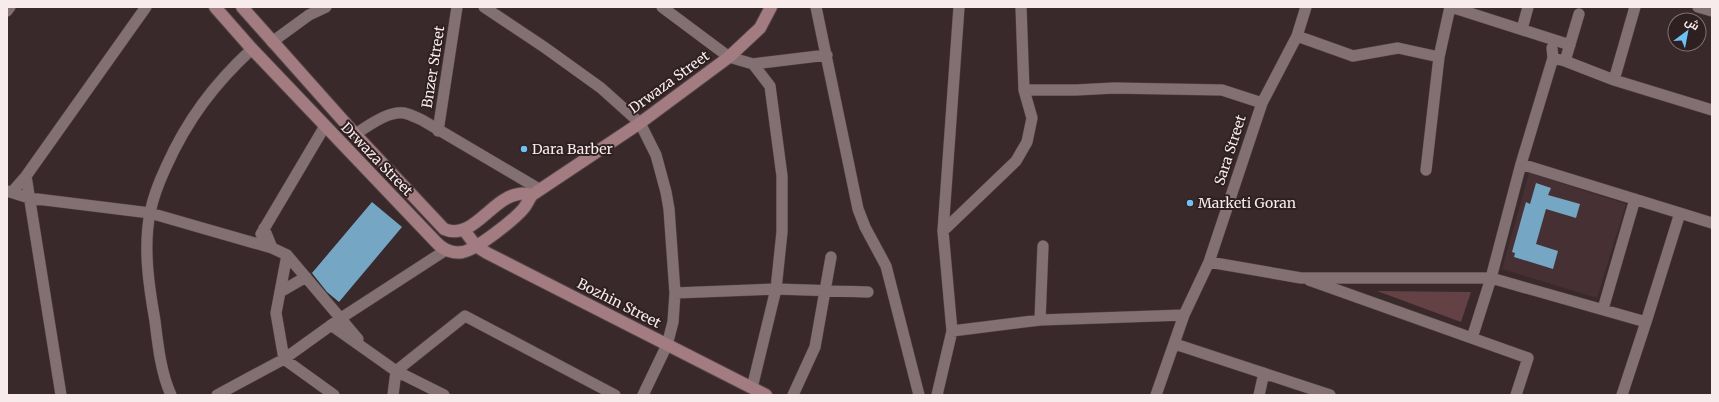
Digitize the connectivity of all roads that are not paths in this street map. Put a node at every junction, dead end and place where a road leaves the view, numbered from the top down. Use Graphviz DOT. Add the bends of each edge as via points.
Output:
graph roads {
  1 [pos="10,7"];
  2 [pos="146,7"];
  3 [pos="215,7"];
  4 [pos="242,7"];
  5 [pos="326,7"];
  6 [pos="457,7"];
  7 [pos="484,7"];
  8 [pos="662,7"];
  9 [pos="772,7"];
  10 [pos="816,7"];
  11 [pos="959,7"];
  12 [pos="1021,7"];
  13 [pos="1306,7"];
  14 [pos="1450,7"];
  15 [pos="1528,7"];
  16 [pos="1636,7"];
  17 [pos="1698,7"];
  18 [pos="7,11"];
  19 [pos="1712,11"];
  20 [pos="1579,14"];
  21 [pos="1522,29"];
  22 [pos="1297,36"];
  23 [pos="272,42"];
  24 [pos="1570,45"];
  25 [pos="252,49"];
  26 [pos="827,55"];
  27 [pos="730,57"];
  28 [pos="1439,57"];
  29 [pos="1565,61"];
  30 [pos="753,64"];
  31 [pos="1614,80"];
  32 [pos="1024,90"];
  33 [pos="1262,103"];
  34 [pos="1712,110"];
  35 [pos="640,123"];
  36 [pos="325,126"];
  37 [pos="438,131"];
  38 [pos="355,134"];
  39 [pos="1521,164"];
  40 [pos="1426,170"];
  41 [pos="26,176"];
  42 [pos="9,191"];
  43 [pos="536,192"];
  44 [pos="29,198"];
  45 [pos="1635,199"];
  46 [pos="150,213"];
  47 [pos="1680,213"];
  48 [pos="1712,223"];
  49 [pos="264,228"];
  50 [pos="464,230"];
  51 [pos="943,231"];
  52 [pos="257,243"];
  53 [pos="476,246"];
  54 [pos="1043,246"];
  55 [pos="272,248"];
  56 [pos="446,250"];
  57 [pos="287,255"];
  58 [pos="831,257"];
  59 [pos="1209,262"];
  60 [pos="306,277"];
  61 [pos="1301,278"];
  62 [pos="1491,278"];
  63 [pos="776,289"];
  64 [pos="826,290"];
  65 [pos="280,292"];
  66 [pos="868,292"];
  67 [pos="674,293"];
  68 [pos="1603,309"];
  69 [pos="1184,315"];
  70 [pos="1040,320"];
  71 [pos="336,322"];
  72 [pos="1646,322"];
  73 [pos="952,331"];
  74 [pos="1472,338"];
  75 [pos="1175,344"];
  76 [pos="667,345"];
  77 [pos="284,359"];
  78 [pos="396,371"];
  79 [pos="1264,373"];
  80 [pos="752,388"];
  81 [pos="61,395"];
  82 [pos="171,395"];
  83 [pos="217,395"];
  84 [pos="334,395"];
  85 [pos="393,395"];
  86 [pos="444,395"];
  87 [pos="615,395"];
  88 [pos="643,395"];
  89 [pos="766,395"];
  90 [pos="793,395"];
  91 [pos="919,395"];
  92 [pos="937,395"];
  93 [pos="1156,395"];
  94 [pos="1259,395"];
  95 [pos="1330,395"];
  96 [pos="1516,395"];
  97 [pos="1622,395"];
  1 -- 18 [label="street"];
  2 -- 41 [label="street"];
  3 -- 25 [label="street, Drwaza Street"];
  4 -- 23 [label="street, Drwaza Street"];
  5 -- 23 [label="street" via="309,15"];
  6 -- 37 [label="street, Bnzer Street"];
  7 -- 35 [label="street" via="602,88"];
  8 -- 27 [label="street"];
  9 -- 27 [label="street, Drwaza Street" via="760,28"];
  10 -- 26 [label="street"];
  11 -- 51 [label="street"];
  12 -- 32 [label="street"];
  13 -- 22 [label="street, Sara Street"];
  14 -- 21 [label="street"];
  14 -- 28 [label="street"];
  15 -- 21 [label="street"];
  16 -- 31 [label="street"];
  17 -- 19 [label="street"];
  20 -- 24 [label="street"];
  21 -- 24 [label="street"];
  22 -- 28 [label="street" via="1353,56 1398,48"];
  22 -- 33 [label="street, Sara Street"];
  23 -- 38 [label="street, Drwaza Street"];
  24 -- 29 [label="street"];
  25 -- 36 [label="street, Drwaza Street"];
  25 -- 46 [label="street" via="229,70 194,115 170,157"];
  26 -- 30 [label="street"];
  26 -- 91 [label="street" via="858,209 886,266"];
  27 -- 30 [label="street"];
  27 -- 35 [label="street, Drwaza Street"];
  28 -- 40 [label="street"];
  29 -- 31 [label="street"];
  29 -- 39 [label="street" via="1552,53"];
  30 -- 63 [label="street" via="770,86 782,176 782,232"];
  31 -- 34 [label="street"];
  32 -- 33 [label="street" via="1222,90"];
  32 -- 51 [label="street" via="1032,118 1027,142 1016,161"];
  33 -- 59 [label="street, Sara Street"];
  35 -- 43 [label="street, Drwaza Street"];
  35 -- 67 [label="street" via="656,155 666,192"];
  36 -- 49 [label="street"];
  36 -- 56 [label="street, Drwaza Street" via="434,241"];
  37 -- 38 [label="street" via="406,113 396,113"];
  37 -- 43 [label="street"];
  38 -- 50 [label="street, Drwaza Street" via="439,225 451,232"];
  39 -- 45 [label="street"];
  39 -- 62 [label="street"];
  41 -- 42 [label="street"];
  41 -- 44 [label="street"];
  42 -- 44 [label="street"];
  43 -- 50 [label="street, Drwaza Street" via="519,194 505,200"];
  43 -- 53 [label="street, Drwaza Street" via="518,214"];
  44 -- 46 [label="street"];
  44 -- 81 [label="street"];
  45 -- 47 [label="street"];
  45 -- 68 [label="street"];
  46 -- 52 [label="street"];
  46 -- 82 [label="street" via="149,279 159,347"];
  47 -- 48 [label="street"];
  47 -- 72 [label="street"];
  49 -- 52 [label="street"];
  49 -- 55 [label="street"];
  50 -- 53 [label="street, Bozhin Street"];
  51 -- 73 [label="street"];
  52 -- 55 [label="street"];
  53 -- 56 [label="street, Drwaza Street" via="461,252"];
  53 -- 76 [label="street, Bozhin Street"];
  54 -- 70 [label="street"];
  55 -- 57 [label="street"];
  56 -- 71 [label="street"];
  57 -- 60 [label="street"];
  57 -- 65 [label="street"];
  58 -- 64 [label="street"];
  59 -- 61 [label="street"];
  59 -- 69 [label="street, Sara Street"];
  60 -- 65 [label="street"];
  60 -- 71 [label="street"];
  61 -- 62 [label="street"];
  61 -- 74 [label="street"];
  62 -- 68 [label="street"];
  62 -- 74 [label="street"];
  63 -- 64 [label="street"];
  63 -- 67 [label="street"];
  63 -- 80 [label="street"];
  64 -- 66 [label="street"];
  64 -- 90 [label="street" via="815,347"];
  65 -- 77 [label="street" via="276,313"];
  67 -- 76 [label="street" via="673,322"];
  68 -- 72 [label="street"];
  69 -- 70 [label="street"];
  69 -- 75 [label="street, Sara Street"];
  70 -- 73 [label="street"];
  71 -- 77 [label="street"];
  71 -- 78 [label="street" via="369,352"];
  72 -- 97 [label="street"];
  73 -- 92 [label="street"];
  74 -- 96 [label="street" via="1528,358"];
  75 -- 79 [label="street"];
  75 -- 93 [label="street, Sara Street"];
  76 -- 80 [label="street, Bozhin Street"];
  76 -- 88 [label="street"];
  77 -- 83 [label="street"];
  77 -- 84 [label="street"];
  78 -- 85 [label="street"];
  78 -- 86 [label="street"];
  78 -- 87 [label="street" via="465,316"];
  79 -- 94 [label="street"];
  79 -- 95 [label="street"];
  80 -- 89 [label="street, Bozhin Street"];
}
